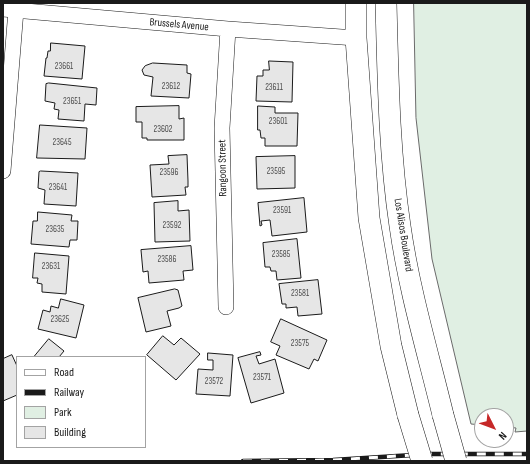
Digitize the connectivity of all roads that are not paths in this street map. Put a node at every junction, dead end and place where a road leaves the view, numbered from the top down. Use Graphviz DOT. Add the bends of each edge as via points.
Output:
graph roads {
  1 [pos="356,3"];
  2 [pos="386,3"];
  3 [pos="9,9"];
  4 [pos="228,30"];
  5 [pos="356,38"];
  6 [pos="3,171"];
  7 [pos="226,307"];
  8 [pos="422,461"];
  9 [pos="456,461"];
  1 -- 5 [label="main road"];
  2 -- 9 [label="main road, Los Alisos Boulevard, bridge" via="389,100 400,227 412,292"];
  3 -- 4 [label="street, Brussels Avenue"];
  3 -- 6 [label="street"];
  4 -- 5 [label="street, Brussels Avenue"];
  4 -- 7 [label="street, Rangoon Street" via="222,128"];
  5 -- 8 [label="main road, bridge" via="369,218 391,346"];
}
